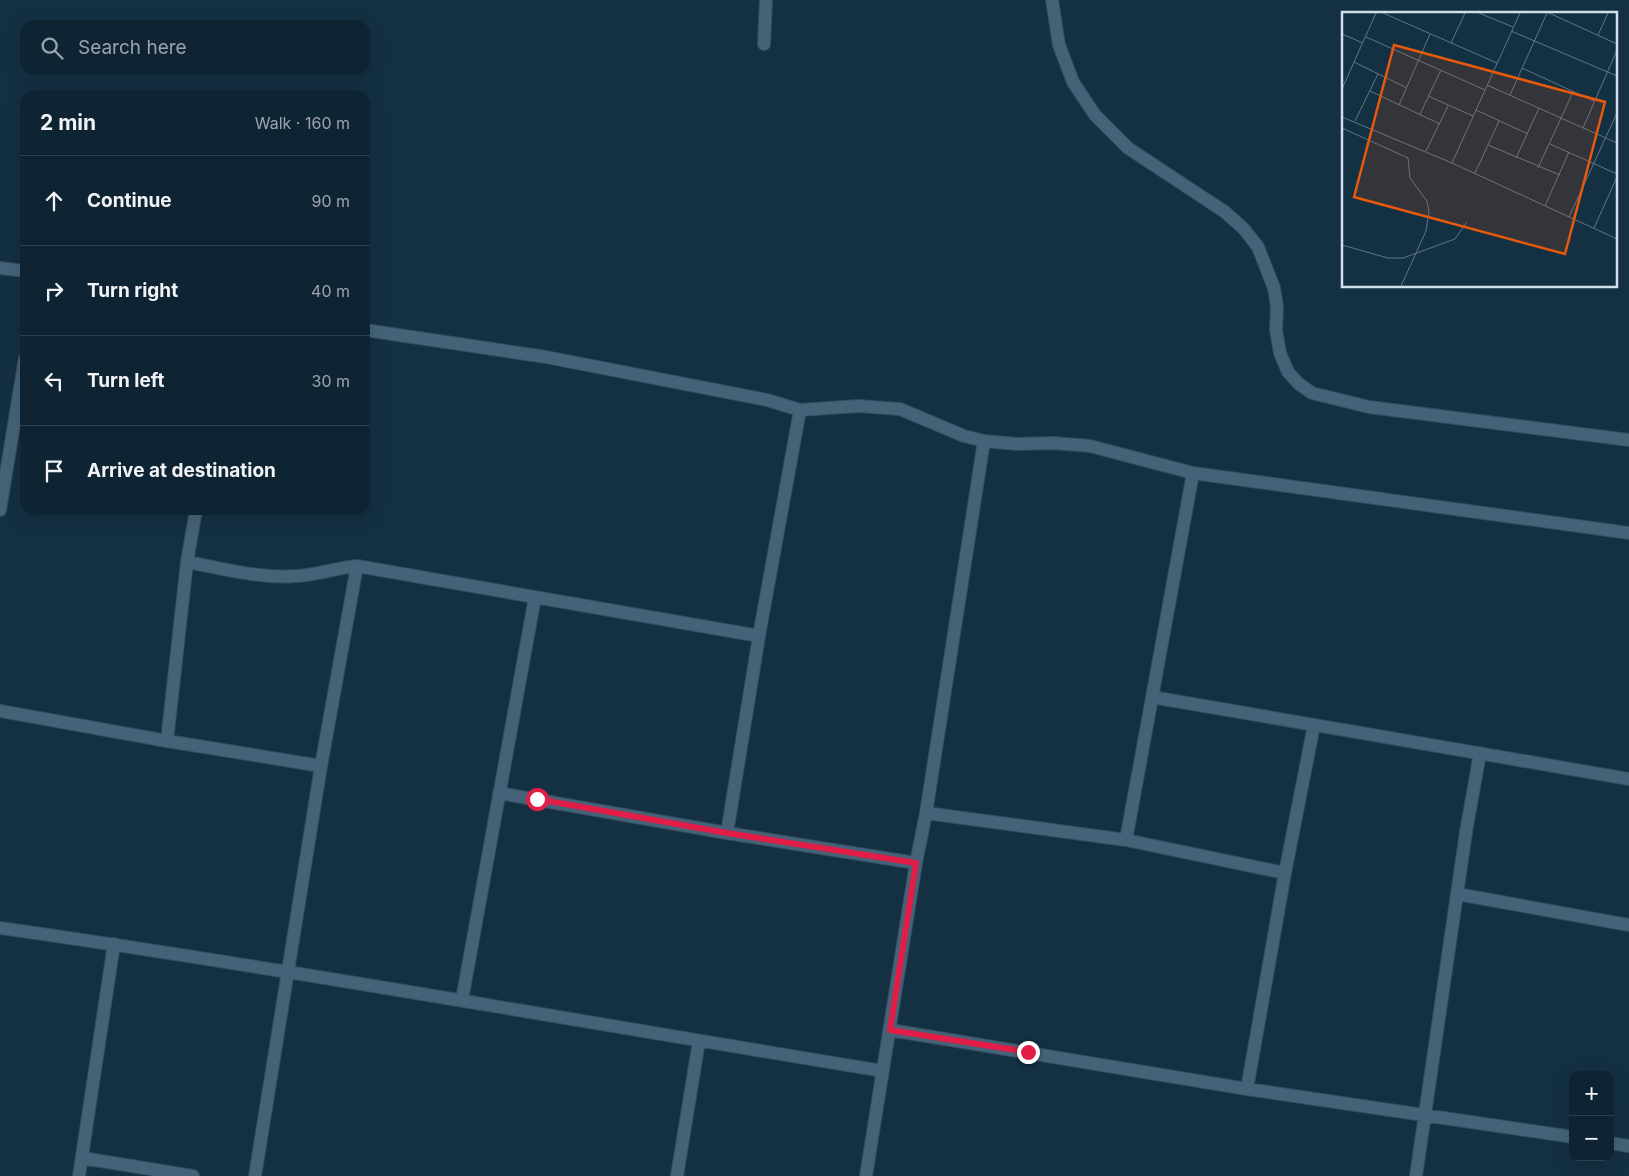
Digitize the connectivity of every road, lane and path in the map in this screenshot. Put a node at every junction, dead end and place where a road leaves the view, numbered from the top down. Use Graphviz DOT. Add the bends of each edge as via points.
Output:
graph roads {
  1 [pos="766,0"];
  2 [pos="1052,0"];
  3 [pos="764,44"];
  4 [pos="0,268"];
  5 [pos="20,271"];
  6 [pos="370,331"];
  7 [pos="20,388"];
  8 [pos="800,410"];
  9 [pos="1629,440"];
  10 [pos="984,441"];
  11 [pos="1193,473"];
  12 [pos="0,510"];
  13 [pos="195,515"];
  14 [pos="1629,533"];
  15 [pos="187,562"];
  16 [pos="357,566"];
  17 [pos="535,597"];
  18 [pos="759,636"];
  19 [pos="1152,697"];
  20 [pos="0,711"];
  21 [pos="1314,725"];
  22 [pos="167,741"];
  23 [pos="1480,753"];
  24 [pos="321,766"];
  25 [pos="1629,779"];
  26 [pos="499,792"];
  27 [pos="926,813"];
  28 [pos="727,833"];
  29 [pos="1126,840"];
  30 [pos="916,863"];
  31 [pos="1285,872"];
  32 [pos="1457,894"];
  33 [pos="1629,925"];
  34 [pos="0,928"];
  35 [pos="114,944"];
  36 [pos="287,972"];
  37 [pos="462,1000"];
  38 [pos="890,1030"];
  39 [pos="699,1041"];
  40 [pos="882,1071"];
  41 [pos="1247,1089"];
  42 [pos="1425,1114"];
  43 [pos="1569,1137"];
  44 [pos="1614,1144"];
  45 [pos="1629,1146"];
  46 [pos="82,1158"];
  47 [pos="79,1176"];
  48 [pos="193,1176"];
  49 [pos="255,1176"];
  50 [pos="677,1176"];
  51 [pos="866,1176"];
  52 [pos="1416,1176"];
  1 -- 3 [label="street"];
  2 -- 9 [label="street" via="1058,46 1073,82 1095,115 1128,148 1225,212 1258,246 1274,288 1280,353 1288,372 1299,384 1312,393 1369,407"];
  4 -- 5 [label="street"];
  6 -- 8 [label="street" via="546,357 766,400"];
  7 -- 12 [label="street"];
  8 -- 10 [label="street" via="858,406 900,409"];
  8 -- 18 [label="street"];
  10 -- 11 [label="street" via="1090,446"];
  10 -- 27 [label="street"];
  11 -- 14 [label="street"];
  11 -- 19 [label="street"];
  13 -- 15 [label="street"];
  15 -- 16 [label="street" via="254,574 294,577"];
  15 -- 22 [label="street"];
  16 -- 17 [label="street"];
  16 -- 24 [label="street"];
  17 -- 18 [label="street"];
  17 -- 26 [label="street"];
  18 -- 28 [label="street"];
  19 -- 21 [label="street"];
  19 -- 29 [label="street"];
  20 -- 22 [label="street"];
  21 -- 23 [label="street"];
  21 -- 31 [label="street"];
  22 -- 24 [label="street"];
  23 -- 25 [label="street"];
  23 -- 32 [label="street"];
  24 -- 36 [label="street"];
  26 -- 28 [label="street"];
  26 -- 37 [label="street"];
  27 -- 29 [label="street"];
  27 -- 30 [label="street"];
  28 -- 30 [label="street"];
  29 -- 31 [label="street"];
  30 -- 38 [label="street"];
  31 -- 41 [label="street"];
  32 -- 33 [label="street"];
  32 -- 42 [label="street"];
  34 -- 35 [label="street"];
  35 -- 36 [label="street"];
  35 -- 46 [label="street"];
  36 -- 37 [label="street"];
  36 -- 49 [label="street"];
  37 -- 39 [label="street"];
  38 -- 40 [label="street"];
  38 -- 41 [label="street"];
  39 -- 40 [label="street"];
  39 -- 50 [label="street"];
  40 -- 51 [label="street"];
  41 -- 42 [label="street"];
  42 -- 43 [label="street"];
  42 -- 52 [label="street"];
  44 -- 45 [label="street"];
  46 -- 47 [label="street"];
  46 -- 48 [label="street"];
}
